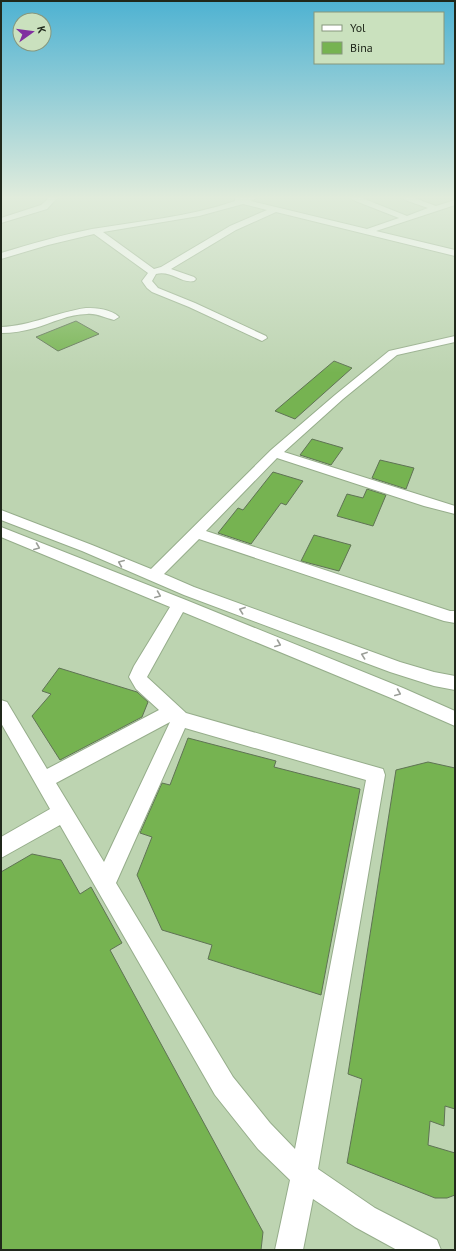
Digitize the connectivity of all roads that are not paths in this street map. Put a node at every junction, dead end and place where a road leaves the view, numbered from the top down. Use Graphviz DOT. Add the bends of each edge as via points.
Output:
graph roads {
  1 [pos="131,256"];
  2 [pos="185,256"];
  3 [pos="164,269"];
  4 [pos="153,272"];
  5 [pos="191,279"];
  6 [pos="114,317"];
  7 [pos="1,330"];
  8 [pos="262,338"];
  9 [pos="455,340"];
  10 [pos="275,453"];
  11 [pos="455,510"];
  12 [pos="1,515"];
  13 [pos="1,532"];
  14 [pos="197,533"];
  15 [pos="153,576"];
  16 [pos="180,604"];
  17 [pos="455,617"];
  18 [pos="455,683"];
  19 [pos="176,715"];
  20 [pos="3,716"];
  21 [pos="455,719"];
  22 [pos="44,780"];
  23 [pos="63,812"];
  24 [pos="1,848"];
  25 [pos="105,883"];
  26 [pos="304,1175"];
  27 [pos="289,1250"];
  28 [pos="427,1250"];
  1 -- 4 [label="street"];
  2 -- 3 [label="street"];
  3 -- 4 [label="street"];
  3 -- 5 [label="street"];
  4 -- 8 [label="street" via="148,283 155,290"];
  6 -- 7 [label="street" via="100,311 83,310 21,329"];
  9 -- 10 [label="street" via="393,353"];
  10 -- 11 [label="street"];
  10 -- 14 [label="street"];
  15 -- 12 [label="street, one-way"];
  13 -- 16 [label="street, one-way"];
  14 -- 15 [label="street"];
  14 -- 17 [label="street"];
  18 -- 15 [label="street, one-way" via="396,667"];
  16 -- 19 [label="street" via="138,677 142,684"];
  16 -- 21 [label="street, one-way"];
  19 -- 22 [label="street"];
  19 -- 25 [label="street"];
  19 -- 26 [label="street" via="376,775"];
  20 -- 22 [label="street"];
  22 -- 23 [label="street"];
  23 -- 24 [label="street"];
  23 -- 25 [label="street"];
  25 -- 26 [label="street" via="224,1086 274,1147"];
  26 -- 27 [label="street"];
  26 -- 28 [label="street" via="360,1216"];
}
